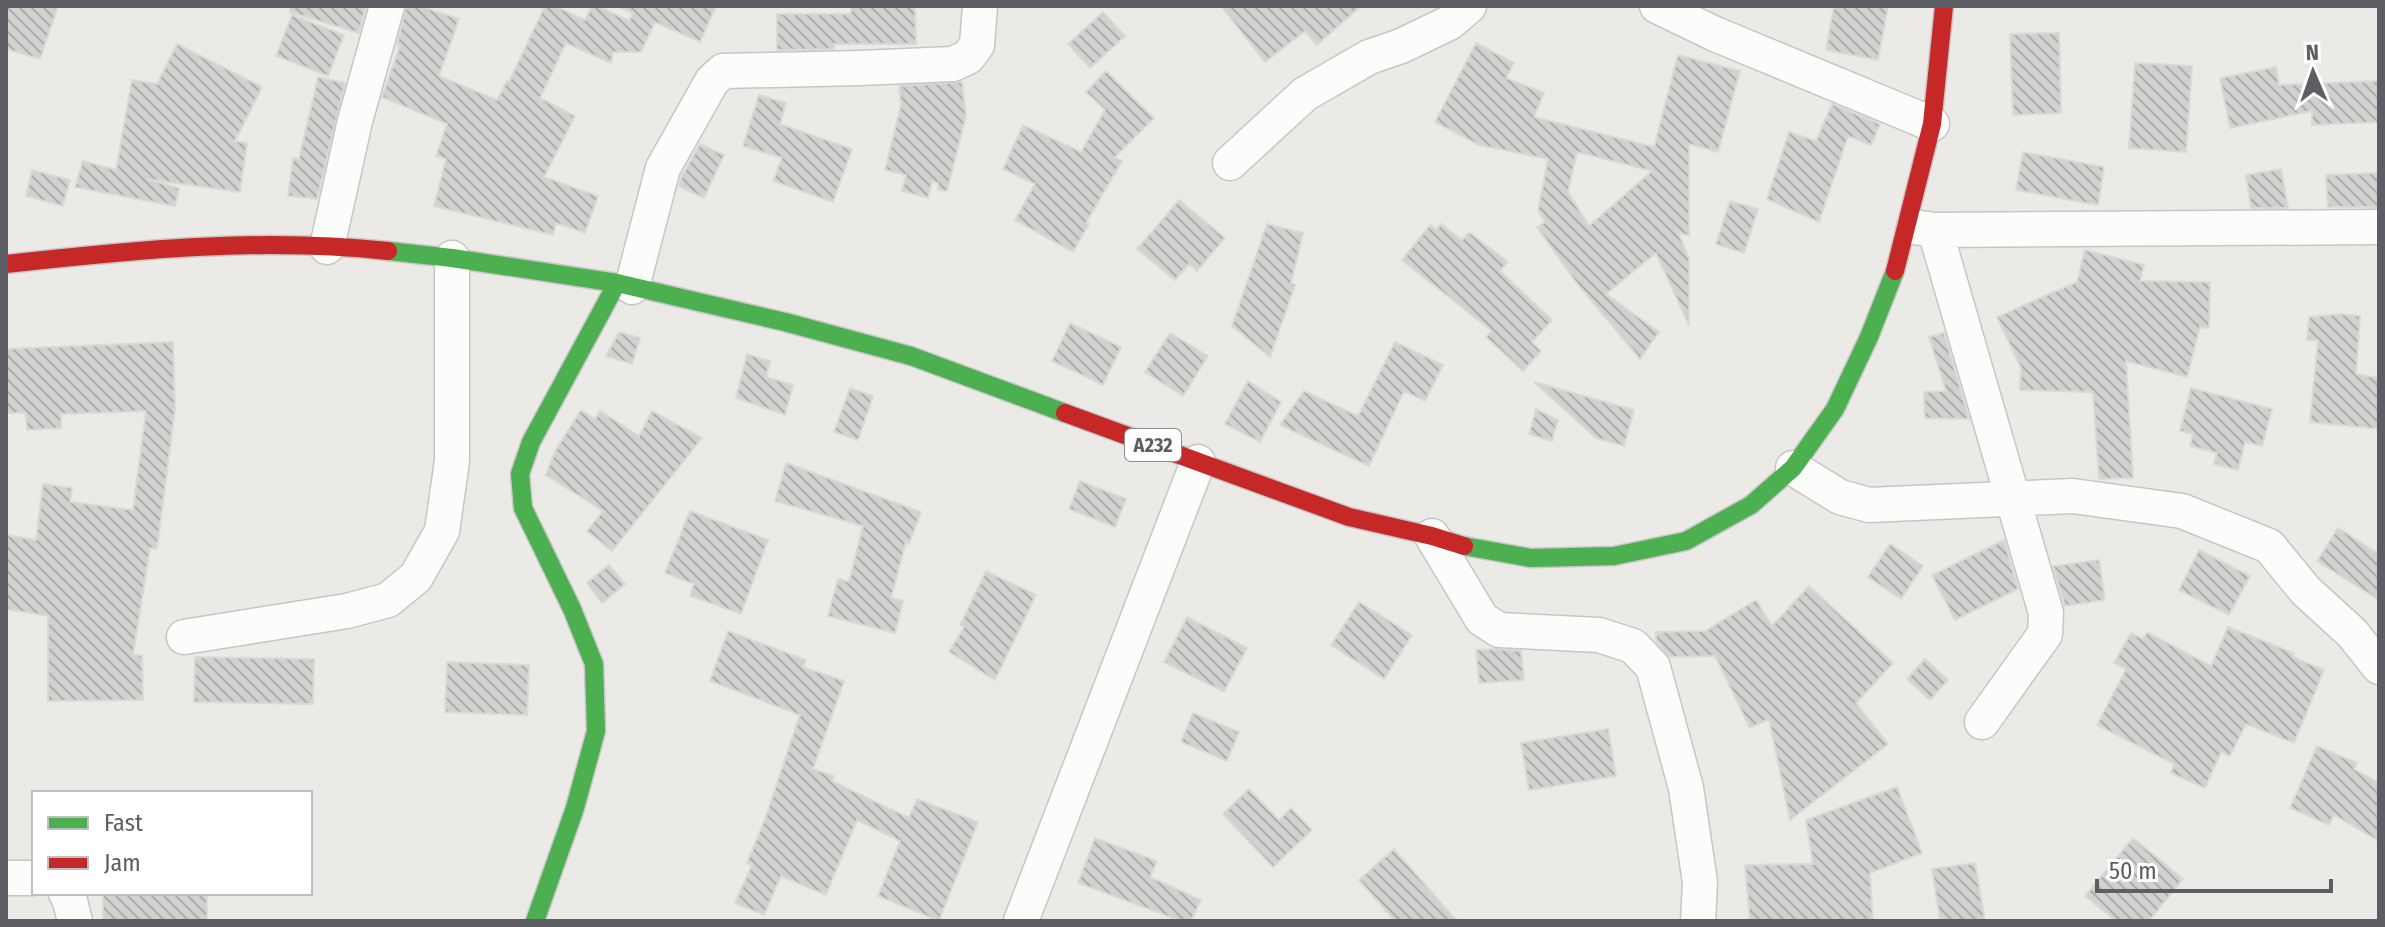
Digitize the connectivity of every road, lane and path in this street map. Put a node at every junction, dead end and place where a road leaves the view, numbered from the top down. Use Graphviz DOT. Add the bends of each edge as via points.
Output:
graph roads {
  1 [pos="387,6"];
  2 [pos="980,6"];
  3 [pos="1469,6"];
  4 [pos="1657,6"];
  5 [pos="1944,6"];
  6 [pos="1932,124"];
  7 [pos="1230,163"];
  8 [pos="2379,227"];
  9 [pos="1920,228"];
  10 [pos="327,247"];
  11 [pos="452,258"];
  12 [pos="6,264"];
  13 [pos="624,285"];
  14 [pos="1198,462"];
  15 [pos="1793,468"];
  16 [pos="2012,499"];
  17 [pos="1432,536"];
  18 [pos="184,637"];
  19 [pos="2379,667"];
  20 [pos="1982,722"];
  21 [pos="6,878"];
  22 [pos="32,878"];
  23 [pos="67,895"];
  24 [pos="75,921"];
  25 [pos="535,921"];
  26 [pos="1021,921"];
  27 [pos="1698,921"];
  1 -- 10 [label="street"];
  2 -- 13 [label="street" via="977,45 953,64 723,71 712,81 663,168"];
  3 -- 7 [label="street" via="1449,23 1369,57 1305,94"];
  4 -- 6 [label="street"];
  5 -- 6 [label="main road, A232"];
  6 -- 9 [label="main road, A232"];
  8 -- 9 [label="street"];
  9 -- 15 [label="main road, A232" via="1899,261 1835,409"];
  9 -- 16 [label="street"];
  10 -- 11 [label="main road, A232"];
  10 -- 12 [label="main road, A232" via="246,244"];
  11 -- 13 [label="main road, A232"];
  11 -- 18 [label="street" via="452,461 442,531 416,577 388,600 347,611"];
  13 -- 14 [label="main road, A232" via="911,356"];
  13 -- 25 [label="main road" via="531,442 520,474 523,508 594,664 596,731"];
  14 -- 17 [label="main road, A232" via="1349,517"];
  14 -- 26 [label="street"];
  15 -- 16 [label="street" via="1840,497 1869,505"];
  15 -- 17 [label="main road, A232" via="1751,505 1686,541 1614,556 1531,558"];
  16 -- 19 [label="street" via="2073,496 2182,511 2269,546"];
  16 -- 20 [label="street" via="2046,613 2045,634"];
  17 -- 27 [label="street" via="1482,619 1499,630 1599,635 1633,646 1653,667 1686,788 1700,882"];
  21 -- 22 [label="street"];
  23 -- 24 [label="street"];
}
